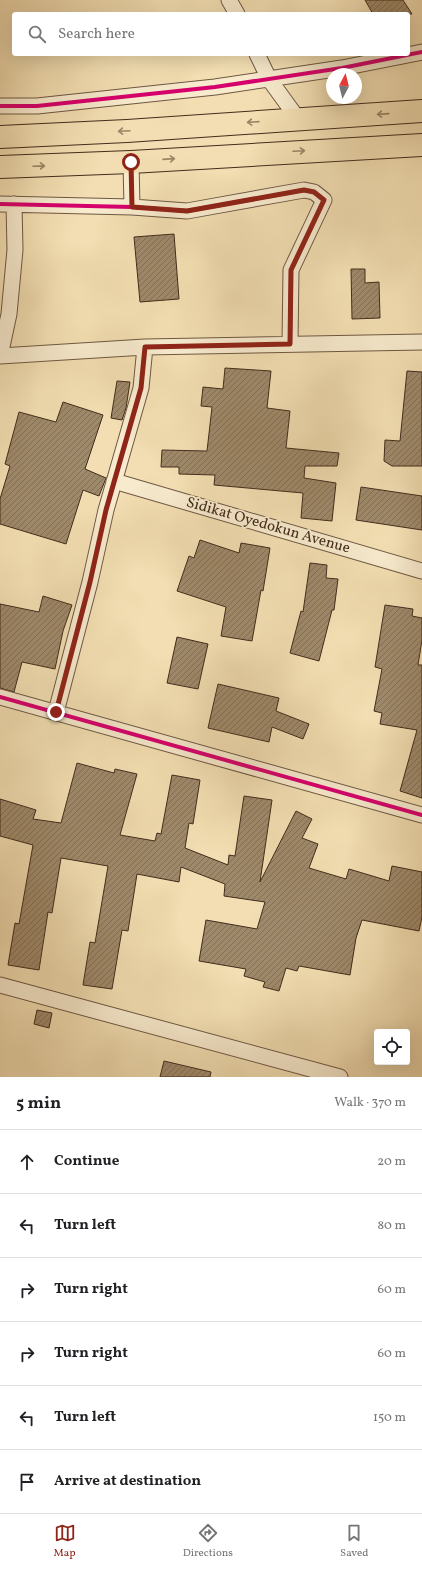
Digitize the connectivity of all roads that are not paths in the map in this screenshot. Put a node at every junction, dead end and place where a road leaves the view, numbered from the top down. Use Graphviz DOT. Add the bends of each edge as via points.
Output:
graph roads {
  1 [pos="229,0"];
  2 [pos="236,12"];
  3 [pos="422,52"];
  4 [pos="410,54"];
  5 [pos="258,56"];
  6 [pos="402,56"];
  7 [pos="269,78"];
  8 [pos="0,106"];
  9 [pos="422,111"];
  10 [pos="298,119"];
  11 [pos="0,137"];
  12 [pos="422,145"];
  13 [pos="131,162"];
  14 [pos="0,167"];
  15 [pos="7,204"];
  16 [pos="132,207"];
  17 [pos="422,342"];
  18 [pos="290,344"];
  19 [pos="145,347"];
  20 [pos="0,356"];
  21 [pos="114,480"];
  22 [pos="422,571"];
  23 [pos="0,697"];
  24 [pos="56,712"];
  25 [pos="422,815"];
  26 [pos="0,985"];
  27 [pos="340,1077"];
  1 -- 2 [label="street"];
  3 -- 4 [label="street"];
  5 -- 7 [label="street"];
  6 -- 7 [label="street" via="342,68"];
  7 -- 8 [label="street" via="215,87 37,106"];
  7 -- 10 [label="street"];
  9 -- 10 [label="highway, one-way"];
  10 -- 11 [label="highway, one-way"];
  13 -- 12 [label="highway, one-way"];
  14 -- 13 [label="highway, one-way"];
  13 -- 16 [label="street"];
  15 -- 16 [label="street"];
  15 -- 20 [label="street" via="15,250 9,314"];
  16 -- 18 [label="street" via="187,211 304,190 314,192 324,200 291,270"];
  17 -- 18 [label="street"];
  18 -- 19 [label="street"];
  19 -- 20 [label="street"];
  19 -- 21 [label="street" via="141,388"];
  21 -- 22 [label="street, Sidikat Oyedokun Avenue"];
  21 -- 24 [label="street"];
  23 -- 24 [label="street"];
  24 -- 25 [label="street"];
  26 -- 27 [label="street"];
}
